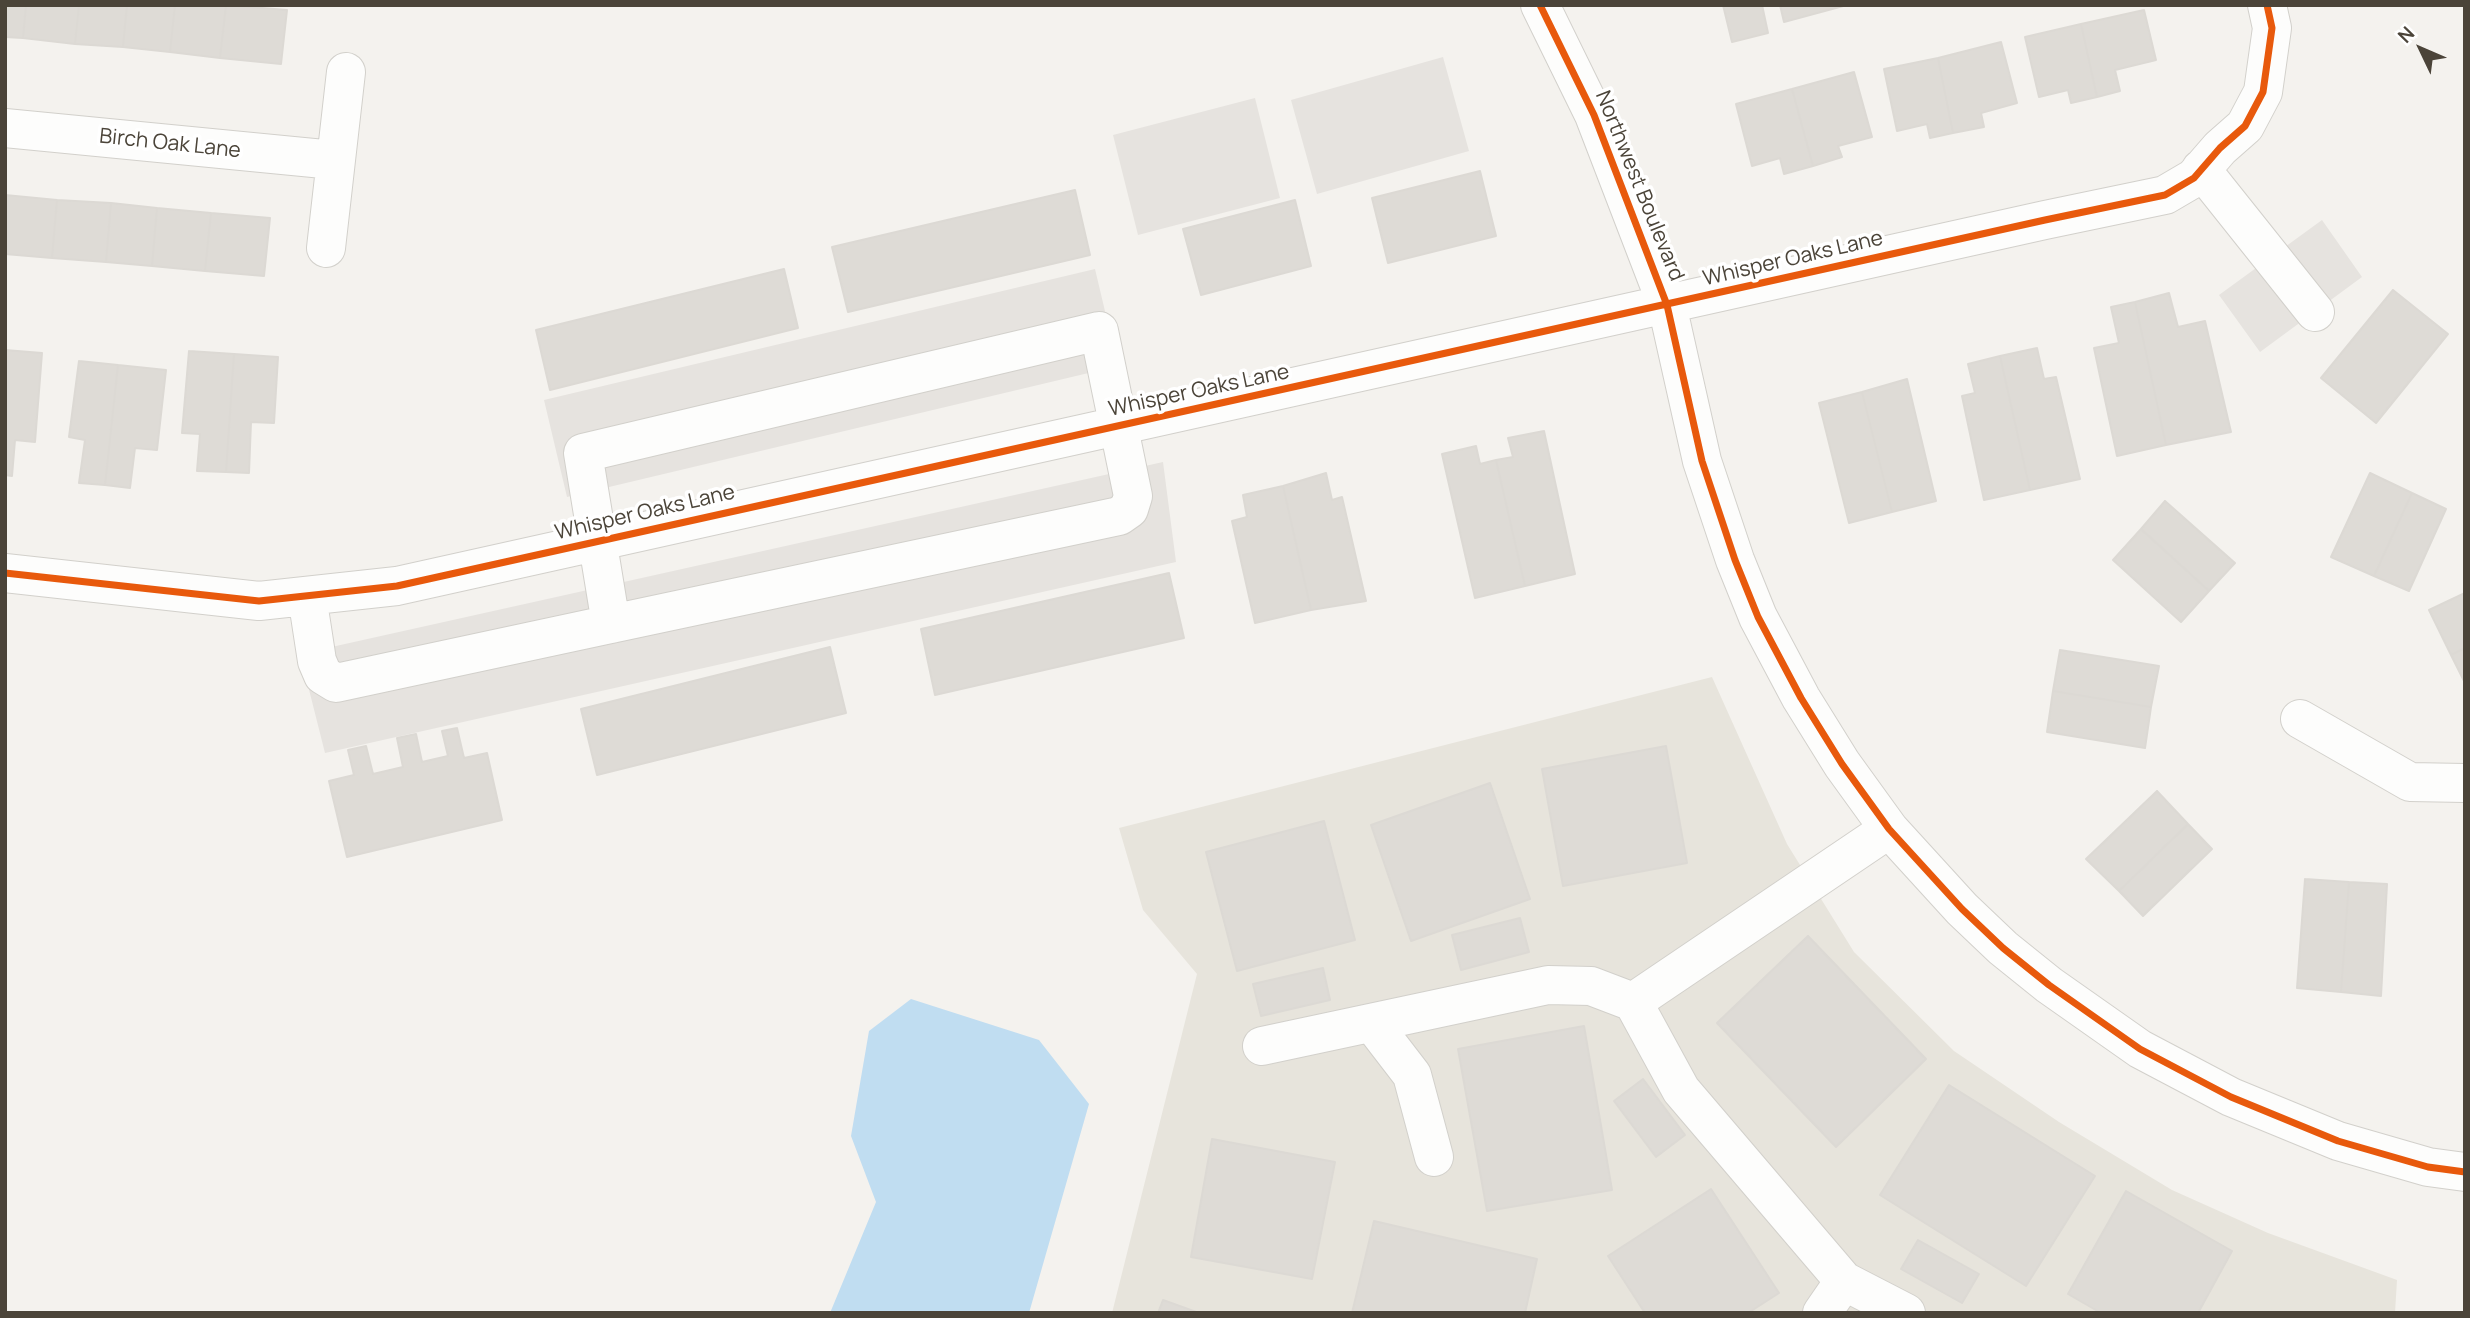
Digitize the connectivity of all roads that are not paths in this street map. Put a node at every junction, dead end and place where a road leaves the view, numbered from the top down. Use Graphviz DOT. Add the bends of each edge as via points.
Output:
graph roads {
  1 [pos="1540,5"];
  2 [pos="2267,5"];
  3 [pos="346,72"];
  4 [pos="5,128"];
  5 [pos="334,160"];
  6 [pos="2202,169"];
  7 [pos="326,248"];
  8 [pos="1667,305"];
  9 [pos="2315,312"];
  10 [pos="1118,426"];
  11 [pos="598,541"];
  12 [pos="5,573"];
  13 [pos="307,596"];
  14 [pos="611,624"];
  15 [pos="2300,719"];
  16 [pos="2465,783"];
  17 [pos="1889,829"];
  18 [pos="1633,1002"];
  19 [pos="1372,1023"];
  20 [pos="1262,1046"];
  21 [pos="1434,1157"];
  22 [pos="2465,1172"];
  23 [pos="1844,1281"];
  24 [pos="1822,1313"];
  25 [pos="1906,1313"];
  1 -- 8 [label="street, Northwest Boulevard" via="1594,115"];
  2 -- 6 [label="street, Whisper Oaks Lane" via="2272,27 2263,92 2245,126"];
  3 -- 5 [label="street"];
  4 -- 5 [label="street, Birch Oak Lane"];
  5 -- 7 [label="street"];
  6 -- 8 [label="street, Whisper Oaks Lane" via="2165,195"];
  6 -- 9 [label="street"];
  8 -- 10 [label="street, Whisper Oaks Lane"];
  8 -- 17 [label="street, Northwest Boulevard" via="1702,461 1758,617 1808,709"];
  10 -- 11 [label="street, Whisper Oaks Lane"];
  10 -- 11 [label="street" via="1099,331 583,453"];
  10 -- 14 [label="street" via="1133,496 1129,509 1119,516"];
  11 -- 13 [label="street, Whisper Oaks Lane" via="397,586"];
  11 -- 14 [label="street"];
  12 -- 13 [label="street, Whisper Oaks Lane" via="259,601"];
  13 -- 14 [label="street" via="317,661 323,675 336,682"];
  15 -- 16 [label="street" via="2410,782"];
  17 -- 18 [label="street"];
  17 -- 22 [label="street, Northwest Boulevard" via="2003,948 2140,1049 2231,1097 2338,1141 2428,1167"];
  18 -- 19 [label="street" via="1591,986 1548,985"];
  18 -- 23 [label="street" via="1681,1090"];
  19 -- 20 [label="street"];
  19 -- 21 [label="street" via="1412,1075"];
  23 -- 24 [label="street"];
  23 -- 25 [label="street"];
}
